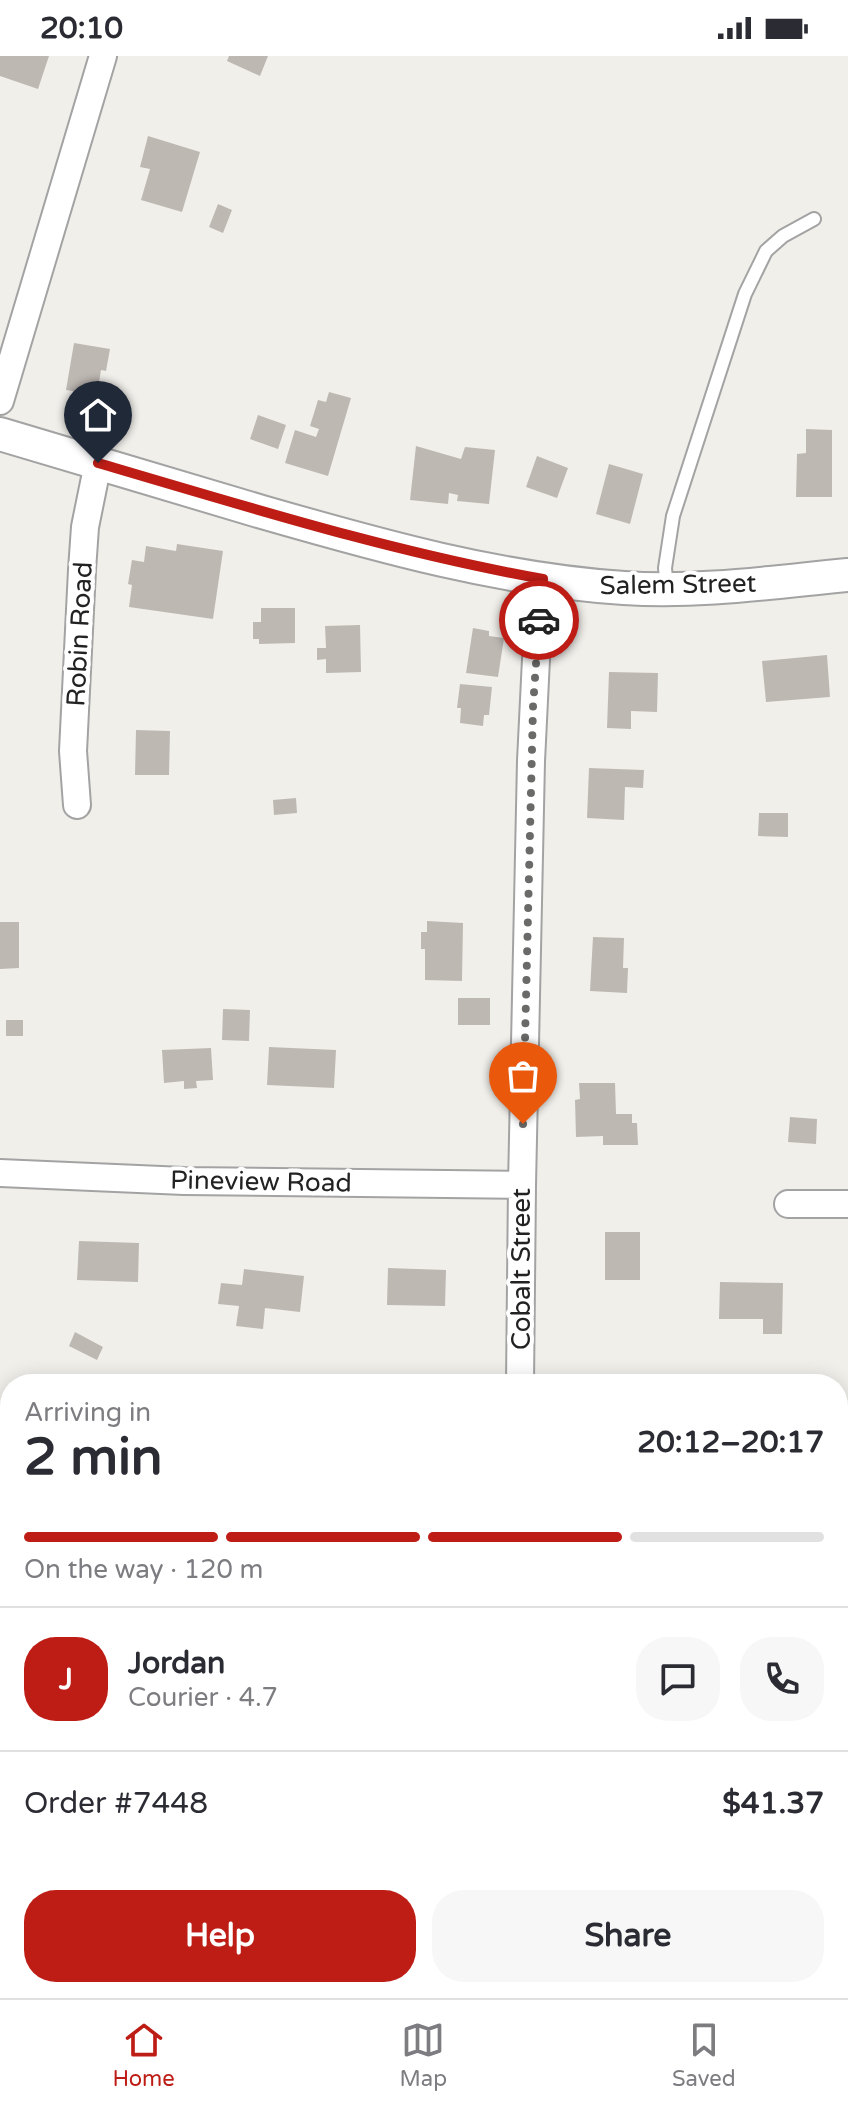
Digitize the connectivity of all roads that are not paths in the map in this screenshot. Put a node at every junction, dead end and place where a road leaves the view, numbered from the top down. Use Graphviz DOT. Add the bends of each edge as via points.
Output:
graph roads {
  1 [pos="103,56"];
  2 [pos="814,219"];
  3 [pos="0,401"];
  4 [pos="0,434"];
  5 [pos="98,463"];
  6 [pos="848,575"];
  7 [pos="543,579"];
  8 [pos="667,589"];
  9 [pos="77,805"];
  10 [pos="0,1173"];
  11 [pos="522,1185"];
  12 [pos="788,1204"];
  13 [pos="848,1204"];
  14 [pos="520,1374"];
  1 -- 3 [label="street"];
  2 -- 8 [label="lane" via="766,251 745,294 673,516"];
  4 -- 5 [label="street, Salem Street"];
  5 -- 7 [label="street, Salem Street" via="341,534"];
  5 -- 9 [label="street, Robin Road" via="85,527 81,586 73,751"];
  6 -- 8 [label="street, Salem Street"];
  7 -- 8 [label="street, Salem Street"];
  7 -- 11 [label="street, Cobalt Street" via="533,707"];
  10 -- 11 [label="street, Pineview Road"];
  11 -- 14 [label="street, Cobalt Street"];
  12 -- 13 [label="street"];
}
